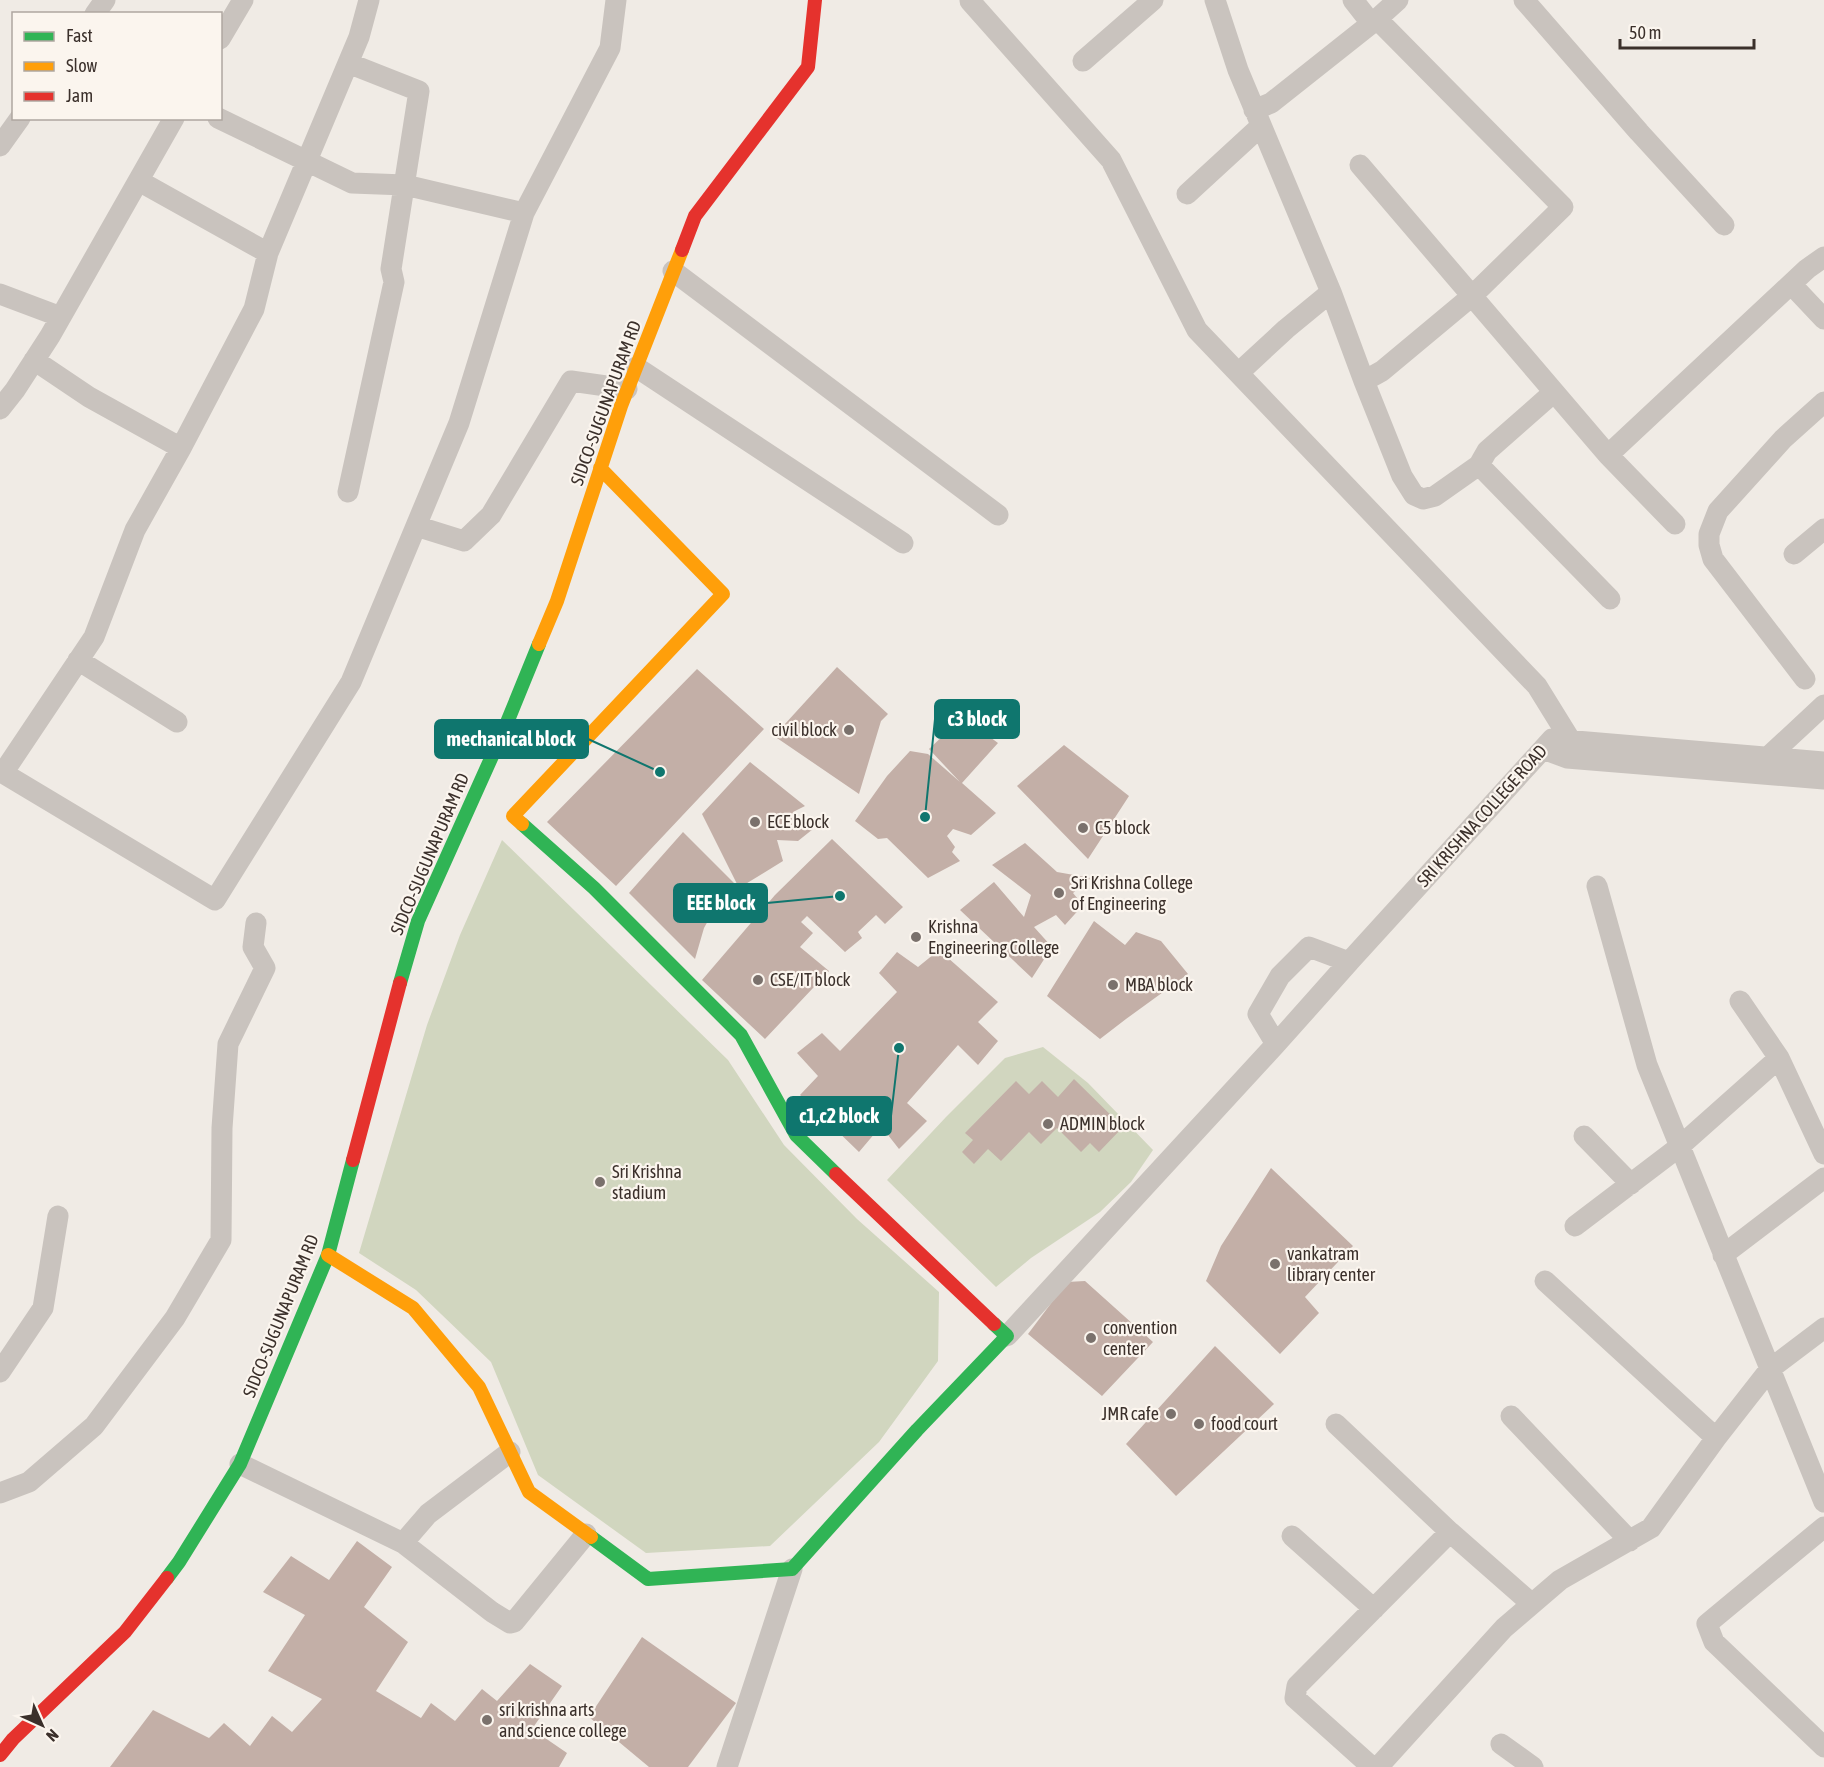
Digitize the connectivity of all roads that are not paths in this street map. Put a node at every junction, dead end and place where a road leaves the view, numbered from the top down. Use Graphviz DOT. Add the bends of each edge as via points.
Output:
graph roads {
  1 [pos="369,0"];
  2 [pos="616,0"];
  3 [pos="815,0"];
  4 [pos="1153,0"];
  5 [pos="1215,0"];
  6 [pos="1353,0"];
  7 [pos="1398,0"];
  8 [pos="1524,0"];
  9 [pos="970,1"];
  10 [pos="239,2"];
  11 [pos="1374,21"];
  12 [pos="222,35"];
  13 [pos="1083,61"];
  14 [pos="348,63"];
  15 [pos="1258,118"];
  16 [pos="19,120"];
  17 [pos="173,120"];
  18 [pos="222,120"];
  19 [pos="0,146"];
  20 [pos="306,162"];
  21 [pos="1360,165"];
  22 [pos="139,181"];
  23 [pos="405,185"];
  24 [pos="1187,194"];
  25 [pos="524,213"];
  26 [pos="1724,225"];
  27 [pos="268,253"];
  28 [pos="1824,257"];
  29 [pos="673,272"];
  30 [pos="1791,284"];
  31 [pos="1331,292"];
  32 [pos="0,294"];
  33 [pos="1472,296"];
  34 [pos="61,316"];
  35 [pos="1824,319"];
  36 [pos="34,360"];
  37 [pos="1246,366"];
  38 [pos="636,367"];
  39 [pos="1364,381"];
  40 [pos="627,389"];
  41 [pos="1554,392"];
  42 [pos="1824,402"];
  43 [pos="0,409"];
  44 [pos="181,448"];
  45 [pos="1608,455"];
  46 [pos="1479,465"];
  47 [pos="600,468"];
  48 [pos="348,492"];
  49 [pos="998,515"];
  50 [pos="1676,524"];
  51 [pos="416,526"];
  52 [pos="1824,529"];
  53 [pos="903,543"];
  54 [pos="1794,554"];
  55 [pos="1610,599"];
  56 [pos="78,660"];
  57 [pos="1805,680"];
  58 [pos="1824,705"];
  59 [pos="177,722"];
  60 [pos="1571,741"];
  61 [pos="1543,748"];
  62 [pos="1768,757"];
  63 [pos="1585,759"];
  64 [pos="1824,762"];
  65 [pos="1,775"];
  66 [pos="1824,779"];
  67 [pos="1597,886"];
  68 [pos="256,923"];
  69 [pos="1350,962"];
  70 [pos="1740,1001"];
  71 [pos="1276,1044"];
  72 [pos="1779,1058"];
  73 [pos="1584,1136"];
  74 [pos="1679,1147"];
  75 [pos="1824,1154"];
  76 [pos="1824,1178"];
  77 [pos="1631,1184"];
  78 [pos="58,1216"];
  79 [pos="1575,1226"];
  80 [pos="1723,1255"];
  81 [pos="328,1256"];
  82 [pos="1545,1281"];
  83 [pos="1824,1328"];
  84 [pos="1007,1335"];
  85 [pos="1770,1370"];
  86 [pos="0,1372"];
  87 [pos="1511,1416"];
  88 [pos="1336,1424"];
  89 [pos="1716,1438"];
  90 [pos="510,1452"];
  91 [pos="240,1464"];
  92 [pos="0,1493"];
  93 [pos="1824,1502"];
  94 [pos="1824,1527"];
  95 [pos="1450,1532"];
  96 [pos="586,1534"];
  97 [pos="1292,1536"];
  98 [pos="1630,1540"];
  99 [pos="403,1543"];
  100 [pos="792,1569"];
  101 [pos="1532,1604"];
  102 [pos="1374,1609"];
  103 [pos="1501,1744"];
  104 [pos="1824,1747"];
  105 [pos="0,1755"];
  106 [pos="727,1767"];
  107 [pos="1372,1767"];
  108 [pos="1378,1767"];
  109 [pos="1533,1767"];
  1 -- 14 [label="street"];
  2 -- 25 [label="street" via="610,48"];
  3 -- 29 [label="street, SIDCO-SUGUNAPURAM RD" via="808,67 695,216"];
  4 -- 13 [label="street"];
  5 -- 15 [label="street"];
  6 -- 11 [label="street"];
  7 -- 11 [label="street"];
  8 -- 26 [label="street"];
  9 -- 60 [label="street" via="1111,160 1197,330 1537,686"];
  10 -- 12 [label="street"];
  11 -- 15 [label="street" via="1271,103"];
  11 -- 33 [label="street" via="1563,207"];
  14 -- 20 [label="street"];
  14 -- 23 [label="street" via="419,91"];
  15 -- 24 [label="street"];
  15 -- 31 [label="street"];
  16 -- 19 [label="street"];
  17 -- 22 [label="street"];
  18 -- 20 [label="street"];
  20 -- 23 [label="street" via="352,183"];
  20 -- 27 [label="street"];
  21 -- 33 [label="street"];
  22 -- 27 [label="street"];
  22 -- 34 [label="street"];
  23 -- 25 [label="street"];
  23 -- 48 [label="street" via="392,269 394,282"];
  25 -- 51 [label="street" via="459,423"];
  27 -- 44 [label="street" via="254,309"];
  28 -- 30 [label="street"];
  29 -- 38 [label="street, SIDCO-SUGUNAPURAM RD"];
  29 -- 49 [label="street"];
  30 -- 35 [label="street"];
  30 -- 45 [label="street"];
  31 -- 37 [label="street"];
  31 -- 39 [label="street"];
  32 -- 34 [label="street"];
  33 -- 39 [label="street" via="1382,371"];
  33 -- 41 [label="street"];
  34 -- 36 [label="street"];
  36 -- 43 [label="street"];
  36 -- 44 [label="street" via="89,397"];
  38 -- 40 [label="street, SIDCO-SUGUNAPURAM RD"];
  38 -- 53 [label="street"];
  39 -- 46 [label="street" via="1402,476 1414,495 1423,499 1435,496"];
  40 -- 47 [label="street, SIDCO-SUGUNAPURAM RD"];
  40 -- 51 [label="street" via="571,381 492,515 464,541"];
  41 -- 45 [label="street"];
  41 -- 46 [label="street" via="1487,450"];
  42 -- 57 [label="street" via="1783,439 1718,511 1708,545 1713,559"];
  44 -- 56 [label="street" via="135,530 94,637"];
  45 -- 50 [label="street"];
  46 -- 55 [label="street"];
  47 -- 81 [label="street, SIDCO-SUGUNAPURAM RD" via="557,601 418,921"];
  47 -- 84 [label="street" via="723,594 513,816 594,888 741,1035 796,1135"];
  51 -- 65 [label="street" via="351,682 215,900"];
  52 -- 54 [label="street"];
  56 -- 59 [label="street"];
  56 -- 65 [label="street"];
  58 -- 62 [label="street"];
  60 -- 61 [label="street, SRI KRISHNA COLLEGE ROAD" via="1552,739"];
  60 -- 62 [label="street, SRI KRISHNA COLLEGE ROAD"];
  60 -- 63 [label="street"];
  61 -- 63 [label="street" via="1567,758"];
  61 -- 69 [label="street, SRI KRISHNA COLLEGE ROAD"];
  62 -- 64 [label="street, SRI KRISHNA COLLEGE ROAD"];
  63 -- 66 [label="street"];
  67 -- 74 [label="street" via="1647,1065"];
  68 -- 92 [label="street" via="253,947 265,968 228,1044 221,1239 175,1318 94,1426 29,1482"];
  69 -- 71 [label="street, SRI KRISHNA COLLEGE ROAD"];
  69 -- 71 [label="street" via="1309,947 1280,976 1258,1014"];
  70 -- 72 [label="street"];
  71 -- 84 [label="street, SRI KRISHNA COLLEGE ROAD"];
  72 -- 74 [label="street"];
  72 -- 75 [label="street"];
  73 -- 77 [label="street"];
  74 -- 77 [label="street"];
  74 -- 80 [label="street"];
  76 -- 80 [label="street"];
  77 -- 79 [label="street"];
  78 -- 86 [label="street" via="43,1308"];
  80 -- 85 [label="street"];
  81 -- 90 [label="street" via="413,1308 479,1387"];
  81 -- 91 [label="street, SIDCO-SUGUNAPURAM RD"];
  82 -- 89 [label="street"];
  83 -- 85 [label="street"];
  84 -- 100 [label="street"];
  85 -- 89 [label="street"];
  85 -- 93 [label="street"];
  87 -- 98 [label="street"];
  88 -- 95 [label="street"];
  89 -- 98 [label="street" via="1651,1528"];
  90 -- 96 [label="street" via="529,1492"];
  90 -- 99 [label="street" via="428,1514"];
  91 -- 99 [label="street"];
  91 -- 105 [label="street, SIDCO-SUGUNAPURAM RD" via="179,1562 125,1632"];
  94 -- 104 [label="street" via="1707,1624 1714,1642"];
  95 -- 101 [label="street"];
  95 -- 102 [label="street"];
  96 -- 99 [label="street" via="510,1623"];
  96 -- 100 [label="street" via="648,1579"];
  97 -- 102 [label="street"];
  98 -- 101 [label="street" via="1560,1580"];
  100 -- 106 [label="street"];
  101 -- 108 [label="street" via="1504,1628"];
  102 -- 107 [label="street" via="1297,1686 1295,1693 1295,1698"];
  103 -- 109 [label="street"];
}
